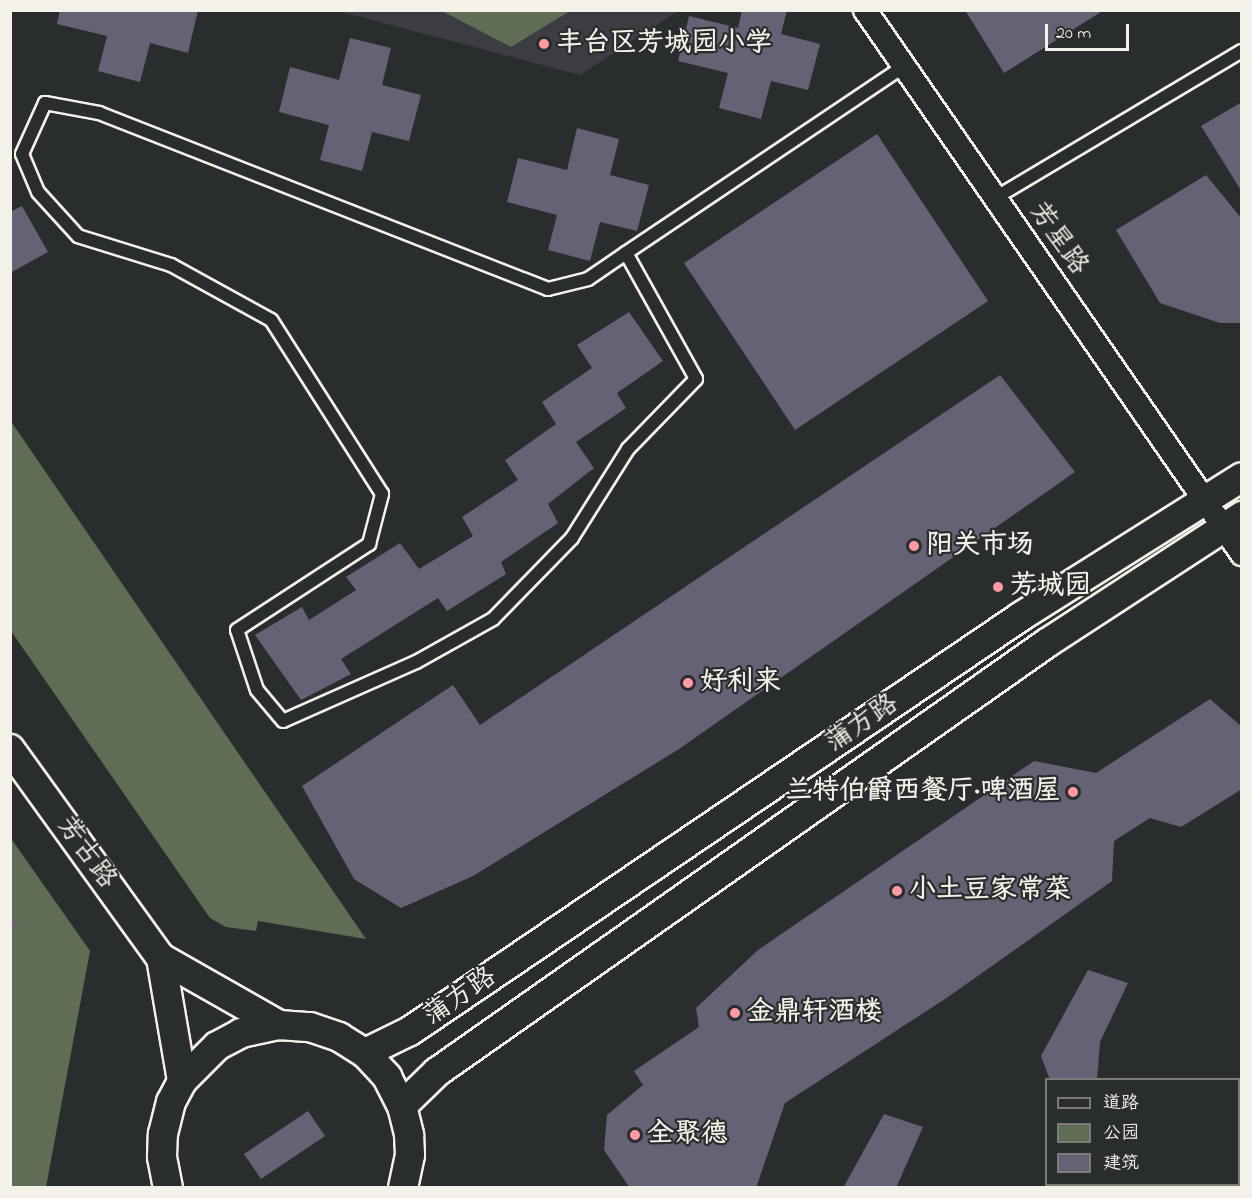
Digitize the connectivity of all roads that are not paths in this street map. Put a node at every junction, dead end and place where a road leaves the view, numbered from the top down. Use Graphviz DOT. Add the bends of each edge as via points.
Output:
graph roads {
  1 [pos="865,10"];
  2 [pos="1242,51"];
  3 [pos="903,67"];
  4 [pos="995,198"];
  5 [pos="626,253"];
  6 [pos="1242,477"];
  7 [pos="1205,499"];
  8 [pos="1232,522"];
  9 [pos="1242,554"];
  10 [pos="10,749"];
  11 [pos="161,958"];
  12 [pos="279,1025"];
  13 [pos="365,1053"];
  14 [pos="182,1081"];
  15 [pos="402,1106"];
  16 [pos="165,1186"];
  17 [pos="403,1188"];
  1 -- 3 [label="street, 芳星路"];
  2 -- 4 [label="lane"];
  3 -- 4 [label="street, 芳星路"];
  3 -- 5 [label="lane"];
  4 -- 7 [label="street, 芳星路"];
  5 -- 5 [label="lane" via="588,279 548,289 99,113 45,103 22,154 38,192 78,236 171,266 271,320 382,494 369,544 237,630 257,690 283,721 416,662 493,619 572,538 628,449 696,379"];
  6 -- 7 [label="street, 蒲方路"];
  7 -- 8 [label="street, 芳星路"];
  7 -- 13 [label="street, 蒲方路" via="1020,617 410,1031"];
  8 -- 9 [label="street"];
  8 -- 15 [label="street, 蒲方路" via="1047,643 437,1072"];
  10 -- 11 [label="street, 芳古路"];
  11 -- 12 [label="street"];
  11 -- 14 [label="street"];
  12 -- 13 [label="street" via="321,1030"];
  12 -- 14 [label="street" via="241,1033 217,1046"];
  13 -- 15 [label="street" via="387,1077"];
  14 -- 16 [label="street" via="171,1102 163,1134"];
  15 -- 17 [label="street" via="410,1155"];
}
